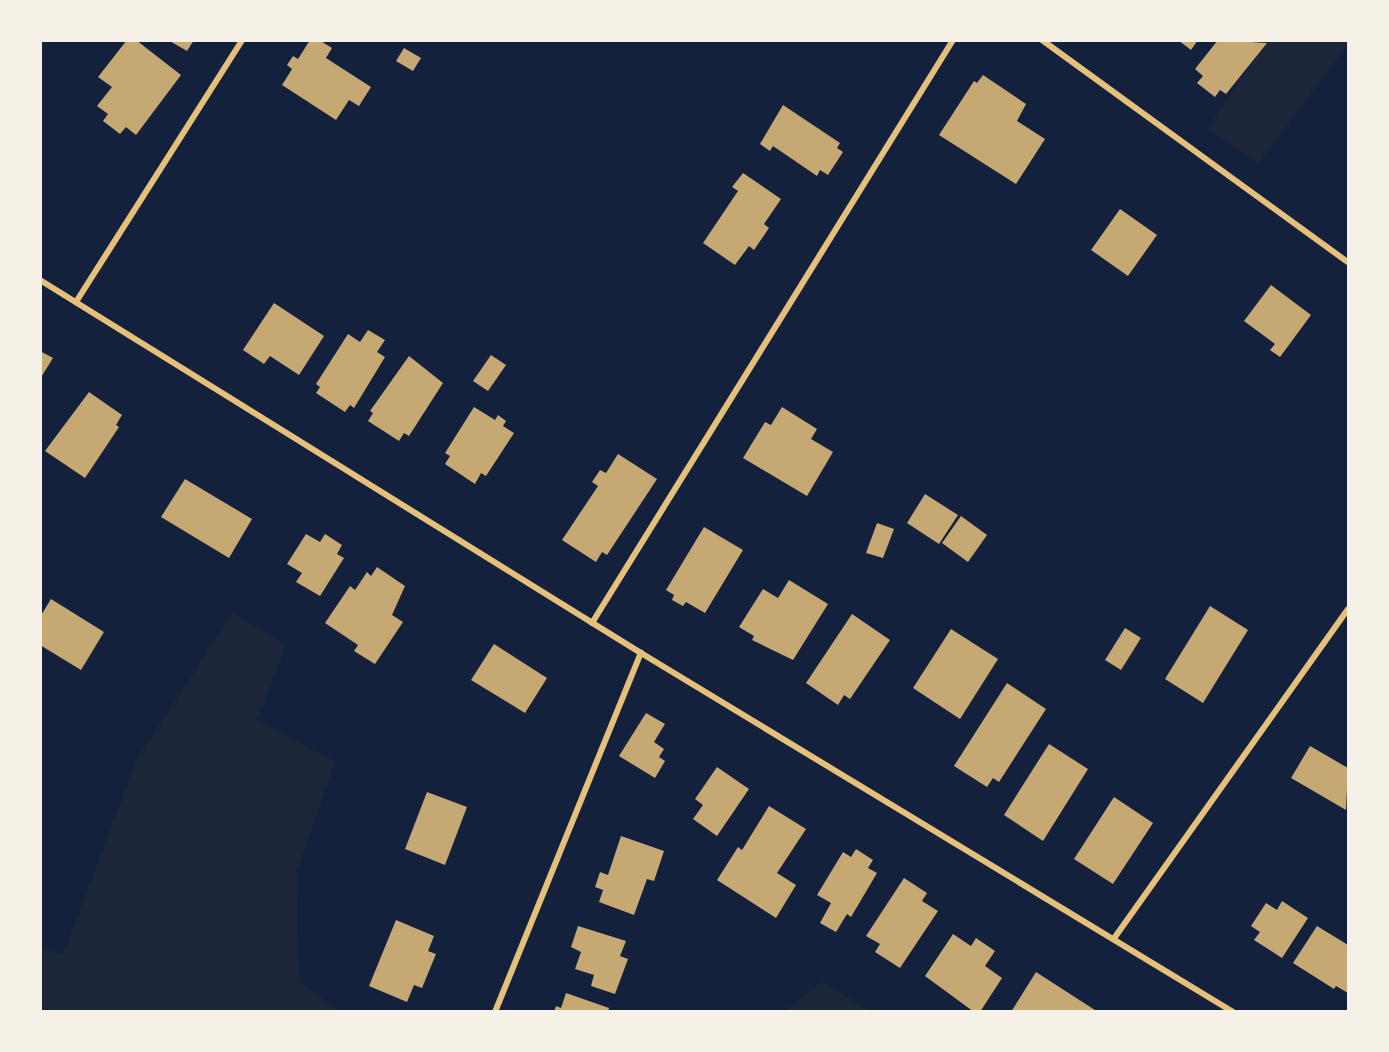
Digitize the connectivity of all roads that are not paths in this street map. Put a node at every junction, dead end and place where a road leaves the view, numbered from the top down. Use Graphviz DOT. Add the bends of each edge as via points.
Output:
graph roads {
  1 [pos="242,40"];
  2 [pos="952,40"];
  3 [pos="1042,40"];
  4 [pos="1348,262"];
  5 [pos="40,280"];
  6 [pos="76,302"];
  7 [pos="1348,609"];
  8 [pos="592,623"];
  9 [pos="641,653"];
  10 [pos="1115,937"];
  11 [pos="495,1011"];
  12 [pos="1233,1011"];
  1 -- 6 [label="street"];
  2 -- 8 [label="street"];
  3 -- 4 [label="street"];
  5 -- 6 [label="street"];
  6 -- 8 [label="street"];
  7 -- 10 [label="street"];
  8 -- 9 [label="street"];
  9 -- 10 [label="street"];
  9 -- 11 [label="street"];
  10 -- 12 [label="street"];
}
